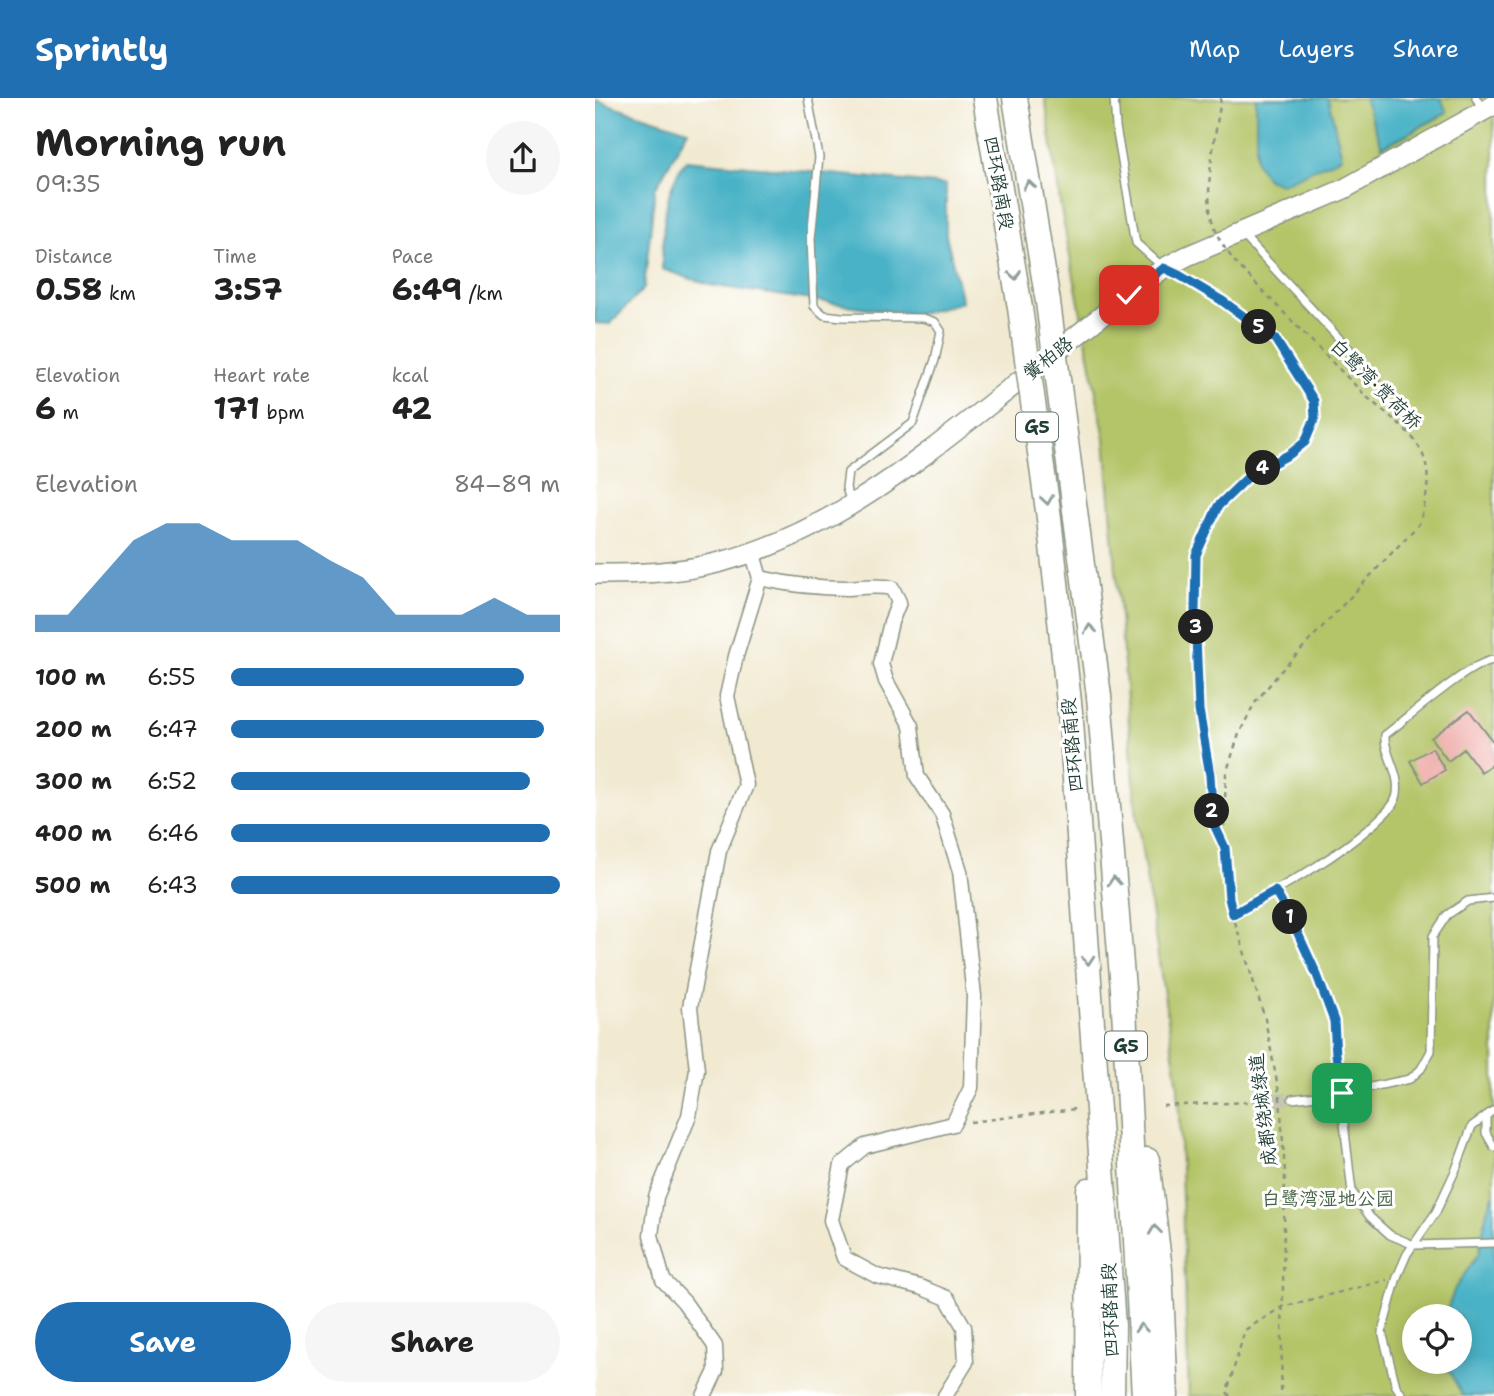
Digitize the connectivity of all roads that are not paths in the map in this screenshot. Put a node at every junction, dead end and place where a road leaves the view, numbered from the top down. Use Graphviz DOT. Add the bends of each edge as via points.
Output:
graph roads {
  1 [pos="808,98"];
  2 [pos="985,98"];
  3 [pos="1114,98"];
  4 [pos="1485,105"];
  5 [pos="1017,107"];
  6 [pos="1241,233"];
  7 [pos="1164,268"];
  8 [pos="1376,378"];
  9 [pos="852,505"];
  10 [pos="752,551"];
  11 [pos="595,574"];
  12 [pos="760,578"];
  13 [pos="1494,660"];
  14 [pos="1225,848"];
  15 [pos="1275,891"];
  16 [pos="1494,898"];
  17 [pos="1117,914"];
  18 [pos="1233,914"];
  19 [pos="1090,994"];
  20 [pos="1342,1093"];
  21 [pos="1292,1099"];
  22 [pos="1494,1110"];
  23 [pos="1486,1116"];
  24 [pos="1494,1147"];
  25 [pos="1494,1244"];
  26 [pos="1414,1245"];
  27 [pos="704,1396"];
  28 [pos="945,1396"];
  29 [pos="1088,1396"];
  30 [pos="1112,1396"];
  31 [pos="1144,1396"];
  32 [pos="1166,1396"];
  33 [pos="1403,1396"];
  1 -- 9 [label="lane" via="819,157 811,239 814,306 824,315 842,317 923,318 935,322 941,331 913,423 848,472 845,488"];
  2 -- 19 [label="highway, 四环路南段 / G5, one-way, bridge" via="1048,505 1071,721"];
  3 -- 7 [label="lane" via="1136,243"];
  4 -- 6 [label="street, 黉柏路" via="1343,189"];
  17 -- 5 [label="highway, 四环路南段 / G5, one-way, bridge" via="1099,696 1048,302"];
  6 -- 7 [label="street, 黉柏路"];
  6 -- 8 [label="lane"];
  7 -- 9 [label="street, 黉柏路" via="936,447"];
  7 -- 14 [label="lane" via="1221,300 1275,339 1314,401 1315,418 1305,442 1249,476 1218,506 1196,555 1199,710 1213,822"];
  9 -- 10 [label="street, 黉柏路" via="789,539"];
  10 -- 11 [label="street, 黉柏路" via="658,574"];
  10 -- 12 [label="street"];
  12 -- 27 [label="street" via="727,696 746,785 719,851 690,1007 697,1070 689,1116 656,1197 651,1235 663,1280 715,1346 716,1371"];
  12 -- 28 [label="street" via="795,586 892,588 899,602 881,664 911,726 916,776 942,814 960,871 972,982 971,1088 953,1124 865,1146 842,1165 831,1220 844,1258 877,1276 947,1298 964,1327 966,1362"];
  13 -- 15 [label="lane" via="1469,669 1385,735 1395,768 1397,798 1357,839"];
  15 -- 18 [label="lane"];
  15 -- 20 [label="lane" via="1317,975 1334,1021"];
  16 -- 20 [label="lane" via="1468,901 1447,915 1433,936 1431,1051 1421,1069 1410,1079"];
  31 -- 17 [label="highway, 四环路南段 / G5, one-way"];
  32 -- 17 [label="highway, one-way" via="1160,1270"];
  19 -- 29 [label="highway"];
  19 -- 30 [label="highway, 四环路南段 / G5" via="1113,1326"];
  20 -- 21 [label="lane"];
  20 -- 26 [label="lane" via="1352,1192 1390,1235"];
  22 -- 23 [label="lane"];
  23 -- 24 [label="lane" via="1486,1133"];
  23 -- 26 [label="lane" via="1472,1126 1436,1212"];
  25 -- 26 [label="lane"];
  26 -- 33 [label="lane" via="1398,1277 1382,1332 1396,1386"];
}
